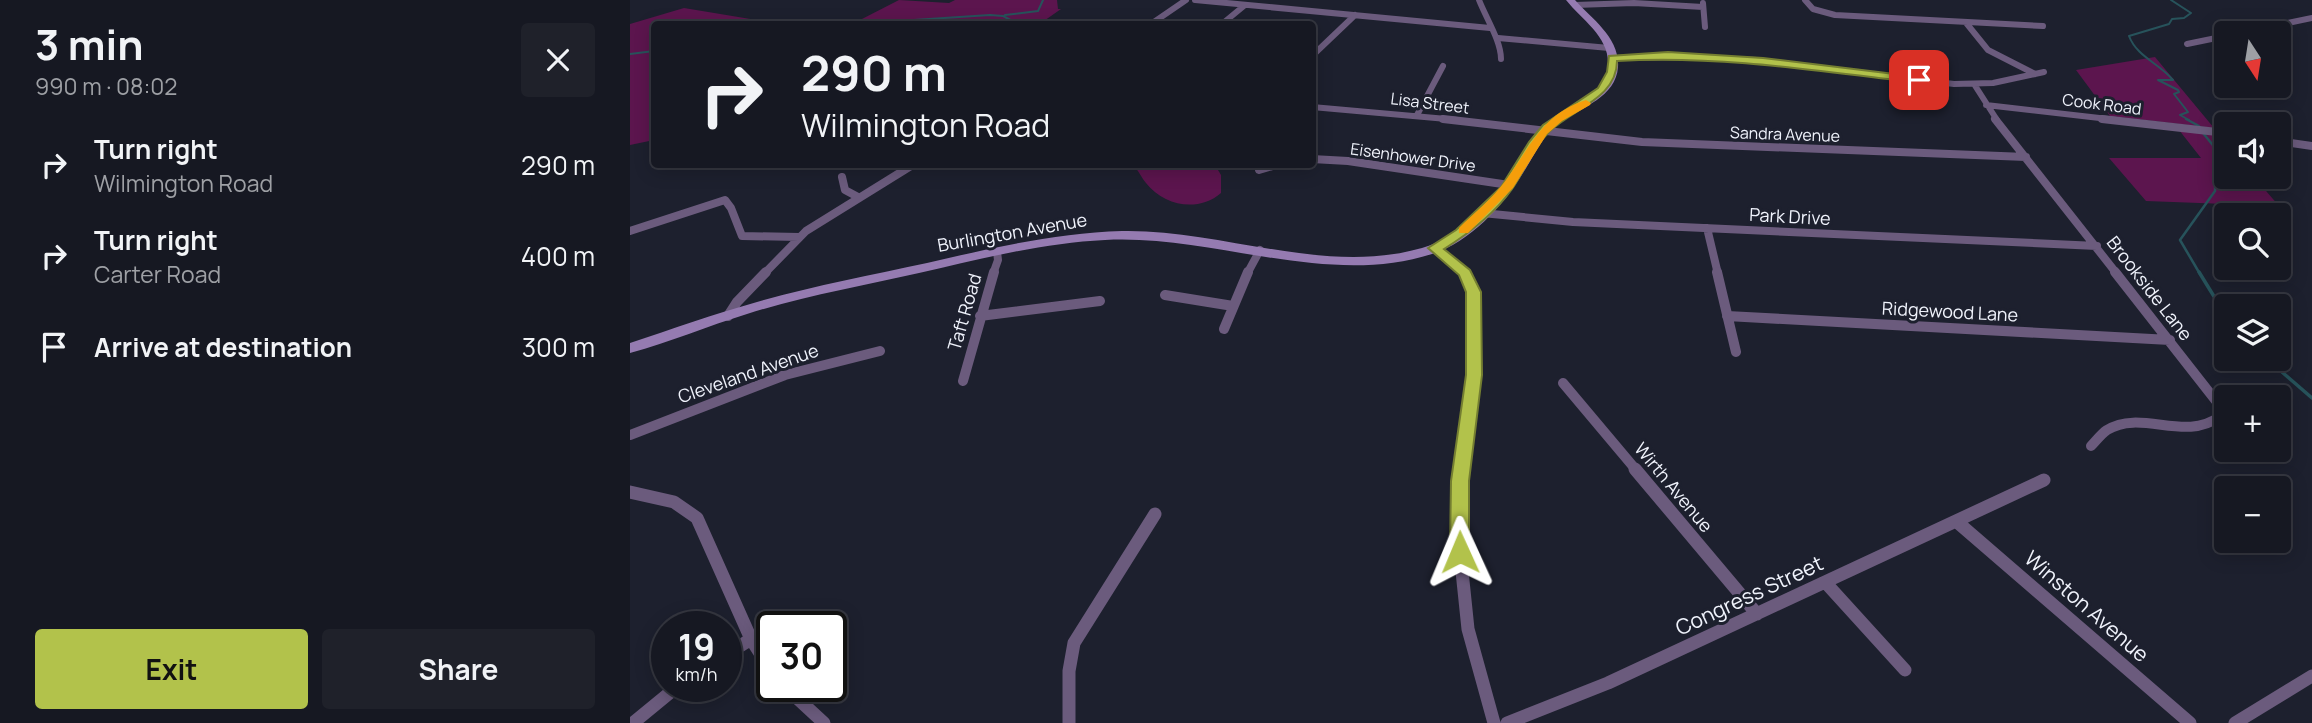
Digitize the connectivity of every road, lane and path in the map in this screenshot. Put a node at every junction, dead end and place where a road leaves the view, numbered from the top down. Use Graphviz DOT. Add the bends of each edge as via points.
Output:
graph roads {
  1 [pos="1186,0"];
  2 [pos="1195,0"];
  3 [pos="1479,0"];
  4 [pos="1805,0"];
  5 [pos="1573,3"];
  6 [pos="1703,3"];
  7 [pos="1245,5"];
  8 [pos="1355,15"];
  9 [pos="2312,18"];
  10 [pos="1155,21"];
  11 [pos="1226,21"];
  12 [pos="2291,22"];
  13 [pos="1967,24"];
  14 [pos="2043,26"];
  15 [pos="1706,27"];
  16 [pos="1490,28"];
  17 [pos="1498,38"];
  18 [pos="2214,38"];
  19 [pos="2187,44"];
  20 [pos="1316,52"];
  21 [pos="1611,53"];
  22 [pos="1501,59"];
  23 [pos="1443,66"];
  24 [pos="2044,72"];
  25 [pos="2035,74"];
  26 [pos="1974,84"];
  27 [pos="1986,105"];
  28 [pos="1316,107"];
  29 [pos="1417,115"];
  30 [pos="2214,131"];
  31 [pos="1543,132"];
  32 [pos="2308,145"];
  33 [pos="2312,153"];
  34 [pos="2026,157"];
  35 [pos="1316,159"];
  36 [pos="907,168"];
  37 [pos="1266,168"];
  38 [pos="1259,170"];
  39 [pos="842,177"];
  40 [pos="1509,185"];
  41 [pos="858,197"];
  42 [pos="1482,213"];
  43 [pos="1707,228"];
  44 [pos="630,231"];
  45 [pos="799,237"];
  46 [pos="2097,246"];
  47 [pos="1435,248"];
  48 [pos="1260,250"];
  49 [pos="997,252"];
  50 [pos="1165,295"];
  51 [pos="1100,301"];
  52 [pos="1233,306"];
  53 [pos="728,316"];
  54 [pos="979,316"];
  55 [pos="1727,316"];
  56 [pos="1224,329"];
  57 [pos="2171,340"];
  58 [pos="630,348"];
  59 [pos="880,351"];
  60 [pos="1736,352"];
  61 [pos="963,381"];
  62 [pos="1563,383"];
  63 [pos="630,435"];
  64 [pos="2091,446"];
  65 [pos="2044,480"];
  66 [pos="630,492"];
  67 [pos="1155,514"];
  68 [pos="1956,522"];
  69 [pos="1825,582"];
  70 [pos="1757,614"];
  71 [pos="751,639"];
  72 [pos="742,645"];
  73 [pos="756,647"];
  74 [pos="1905,670"];
  75 [pos="2312,676"];
  76 [pos="659,702"];
  77 [pos="801,702"];
  78 [pos="633,723"];
  79 [pos="824,723"];
  80 [pos="1069,723"];
  81 [pos="1494,723"];
  82 [pos="1507,723"];
  83 [pos="2190,723"];
  84 [pos="2235,723"];
  1 -- 10 [label="street"];
  2 -- 7 [label="street"];
  3 -- 16 [label="street"];
  4 -- 13 [label="street" via="1813,9 1835,15"];
  5 -- 6 [label="street"];
  5 -- 21 [label="main road" via="1602,33"];
  6 -- 15 [label="street"];
  7 -- 8 [label="street"];
  7 -- 11 [label="street"];
  8 -- 16 [label="street"];
  8 -- 20 [label="street"];
  9 -- 12 [label="street"];
  13 -- 14 [label="street"];
  13 -- 25 [label="street" via="1987,50"];
  16 -- 17 [label="street"];
  17 -- 21 [label="street"];
  17 -- 22 [label="street"];
  18 -- 19 [label="street"];
  21 -- 26 [label="street" via="1811,65"];
  21 -- 31 [label="main road" via="1612,72 1602,90"];
  23 -- 29 [label="street"];
  24 -- 25 [label="street"];
  25 -- 26 [label="street"];
  26 -- 27 [label="street, Brookside Lane"];
  27 -- 30 [label="street, Cook Road"];
  27 -- 34 [label="street, Brookside Lane"];
  28 -- 29 [label="street, Lisa Street"];
  29 -- 31 [label="street, Lisa Street"];
  31 -- 34 [label="street, Sandra Avenue" via="1689,144"];
  31 -- 40 [label="main road, Burlington Avenue"];
  32 -- 33 [label="street"];
  34 -- 46 [label="street, Brookside Lane"];
  35 -- 40 [label="street, Eisenhower Drive"];
  36 -- 41 [label="street"];
  37 -- 38 [label="street"];
  39 -- 41 [label="street" via="845,190"];
  40 -- 42 [label="main road, Burlington Avenue"];
  41 -- 45 [label="street"];
  42 -- 43 [label="street, Park Drive"];
  42 -- 47 [label="main road, Burlington Avenue"];
  43 -- 46 [label="street, Park Drive"];
  43 -- 55 [label="street"];
  44 -- 45 [label="street" via="724,200 730,204 742,236"];
  45 -- 53 [label="street"];
  46 -- 57 [label="street, Brookside Lane"];
  47 -- 48 [label="main road, Burlington Avenue" via="1365,261"];
  47 -- 81 [label="street" via="1462,271 1473,288 1474,375 1460,481 1460,552 1468,629"];
  48 -- 49 [label="main road, Burlington Avenue" via="1127,235 1070,238"];
  48 -- 52 [label="street"];
  49 -- 53 [label="main road, Burlington Avenue" via="795,296"];
  49 -- 54 [label="street, Taft Road"];
  50 -- 52 [label="street"];
  51 -- 54 [label="street"];
  52 -- 56 [label="street"];
  53 -- 58 [label="main road, Burlington Avenue"];
  54 -- 61 [label="street, Taft Road"];
  55 -- 57 [label="street, Ridgewood Lane"];
  55 -- 60 [label="street"];
  57 -- 64 [label="street, Brookside Lane" via="2219,402 2217,420 2195,427 2122,425 2108,430"];
  59 -- 63 [label="street, Cleveland Avenue" via="737,393"];
  62 -- 70 [label="street, Wirth Avenue"];
  65 -- 68 [label="street, Congress Street"];
  66 -- 71 [label="street" via="674,502 697,518"];
  67 -- 80 [label="street" via="1077,637 1070,660"];
  68 -- 69 [label="street, Congress Street"];
  68 -- 83 [label="street, Winston Avenue"];
  69 -- 70 [label="street, Congress Street"];
  69 -- 74 [label="street"];
  70 -- 82 [label="street, Congress Street" via="1597,688"];
  71 -- 72 [label="street"];
  71 -- 73 [label="street"];
  75 -- 84 [label="street"];
  76 -- 78 [label="street"];
  77 -- 79 [label="street"];
}
